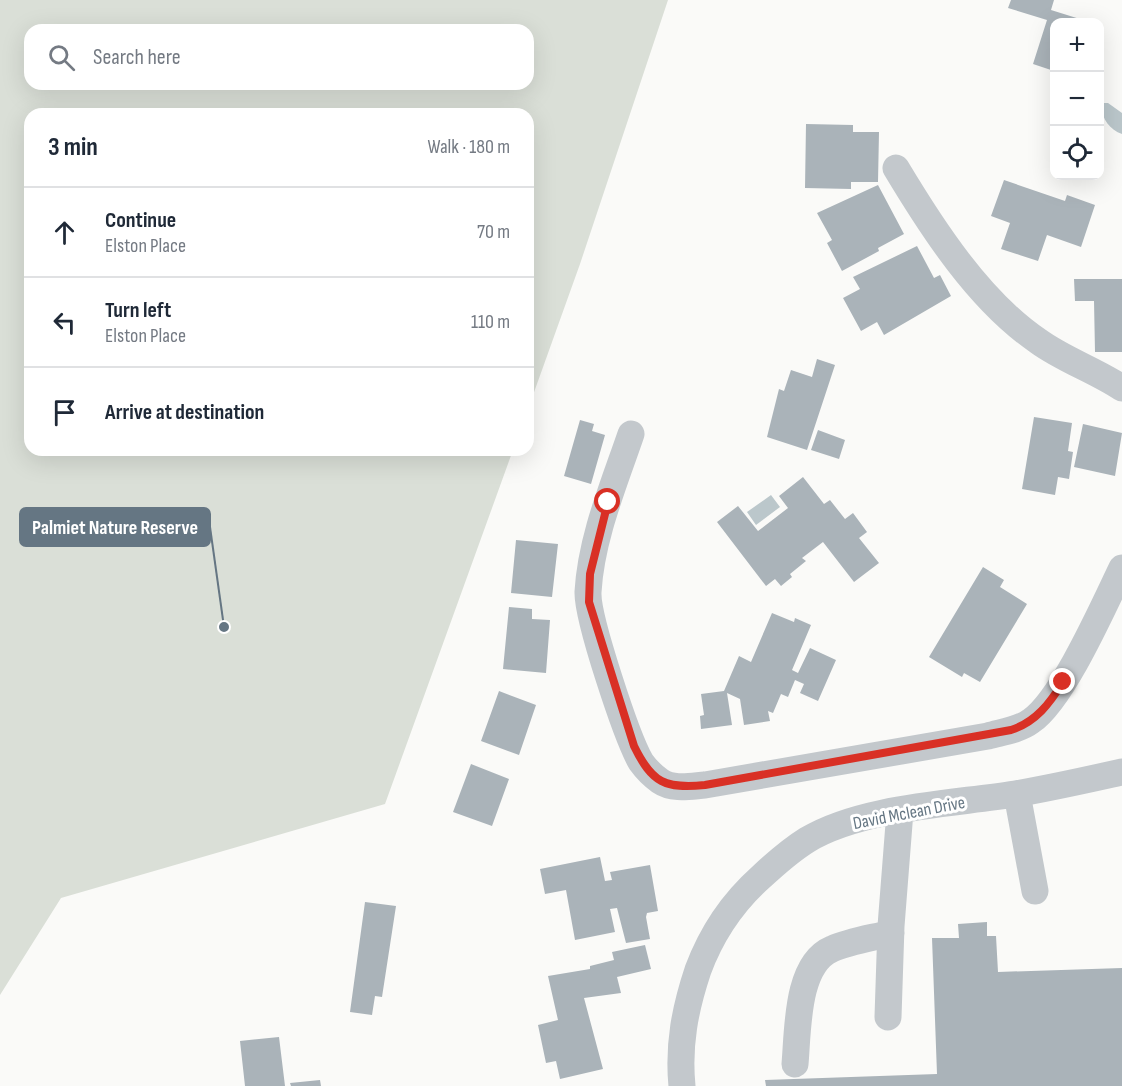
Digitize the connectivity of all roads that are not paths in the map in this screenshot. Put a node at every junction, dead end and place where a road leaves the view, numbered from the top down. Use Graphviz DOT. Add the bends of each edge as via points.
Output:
graph roads {
  1 [pos="896,168"];
  2 [pos="1122,388"];
  3 [pos="631,434"];
  4 [pos="1122,568"];
  5 [pos="1122,772"];
  6 [pos="1017,794"];
  7 [pos="900,811"];
  8 [pos="1035,891"];
  9 [pos="891,933"];
  10 [pos="888,1017"];
  11 [pos="795,1064"];
  12 [pos="682,1086"];
  1 -- 2 [label="street" via="928,220 1014,323 1038,342"];
  3 -- 4 [label="street" via="601,525 590,574 589,602 634,746 651,774 662,783 705,785 1021,727 1051,701"];
  5 -- 6 [label="street, David Mclean Drive"];
  6 -- 7 [label="street, David Mclean Drive"];
  6 -- 8 [label="street"];
  7 -- 9 [label="street"];
  7 -- 12 [label="street, David Mclean Drive" via="863,819 808,840 748,889 722,922 705,952 694,984 680,1045"];
  9 -- 10 [label="street"];
  9 -- 11 [label="street" via="832,949 814,963 803,989"];
}
